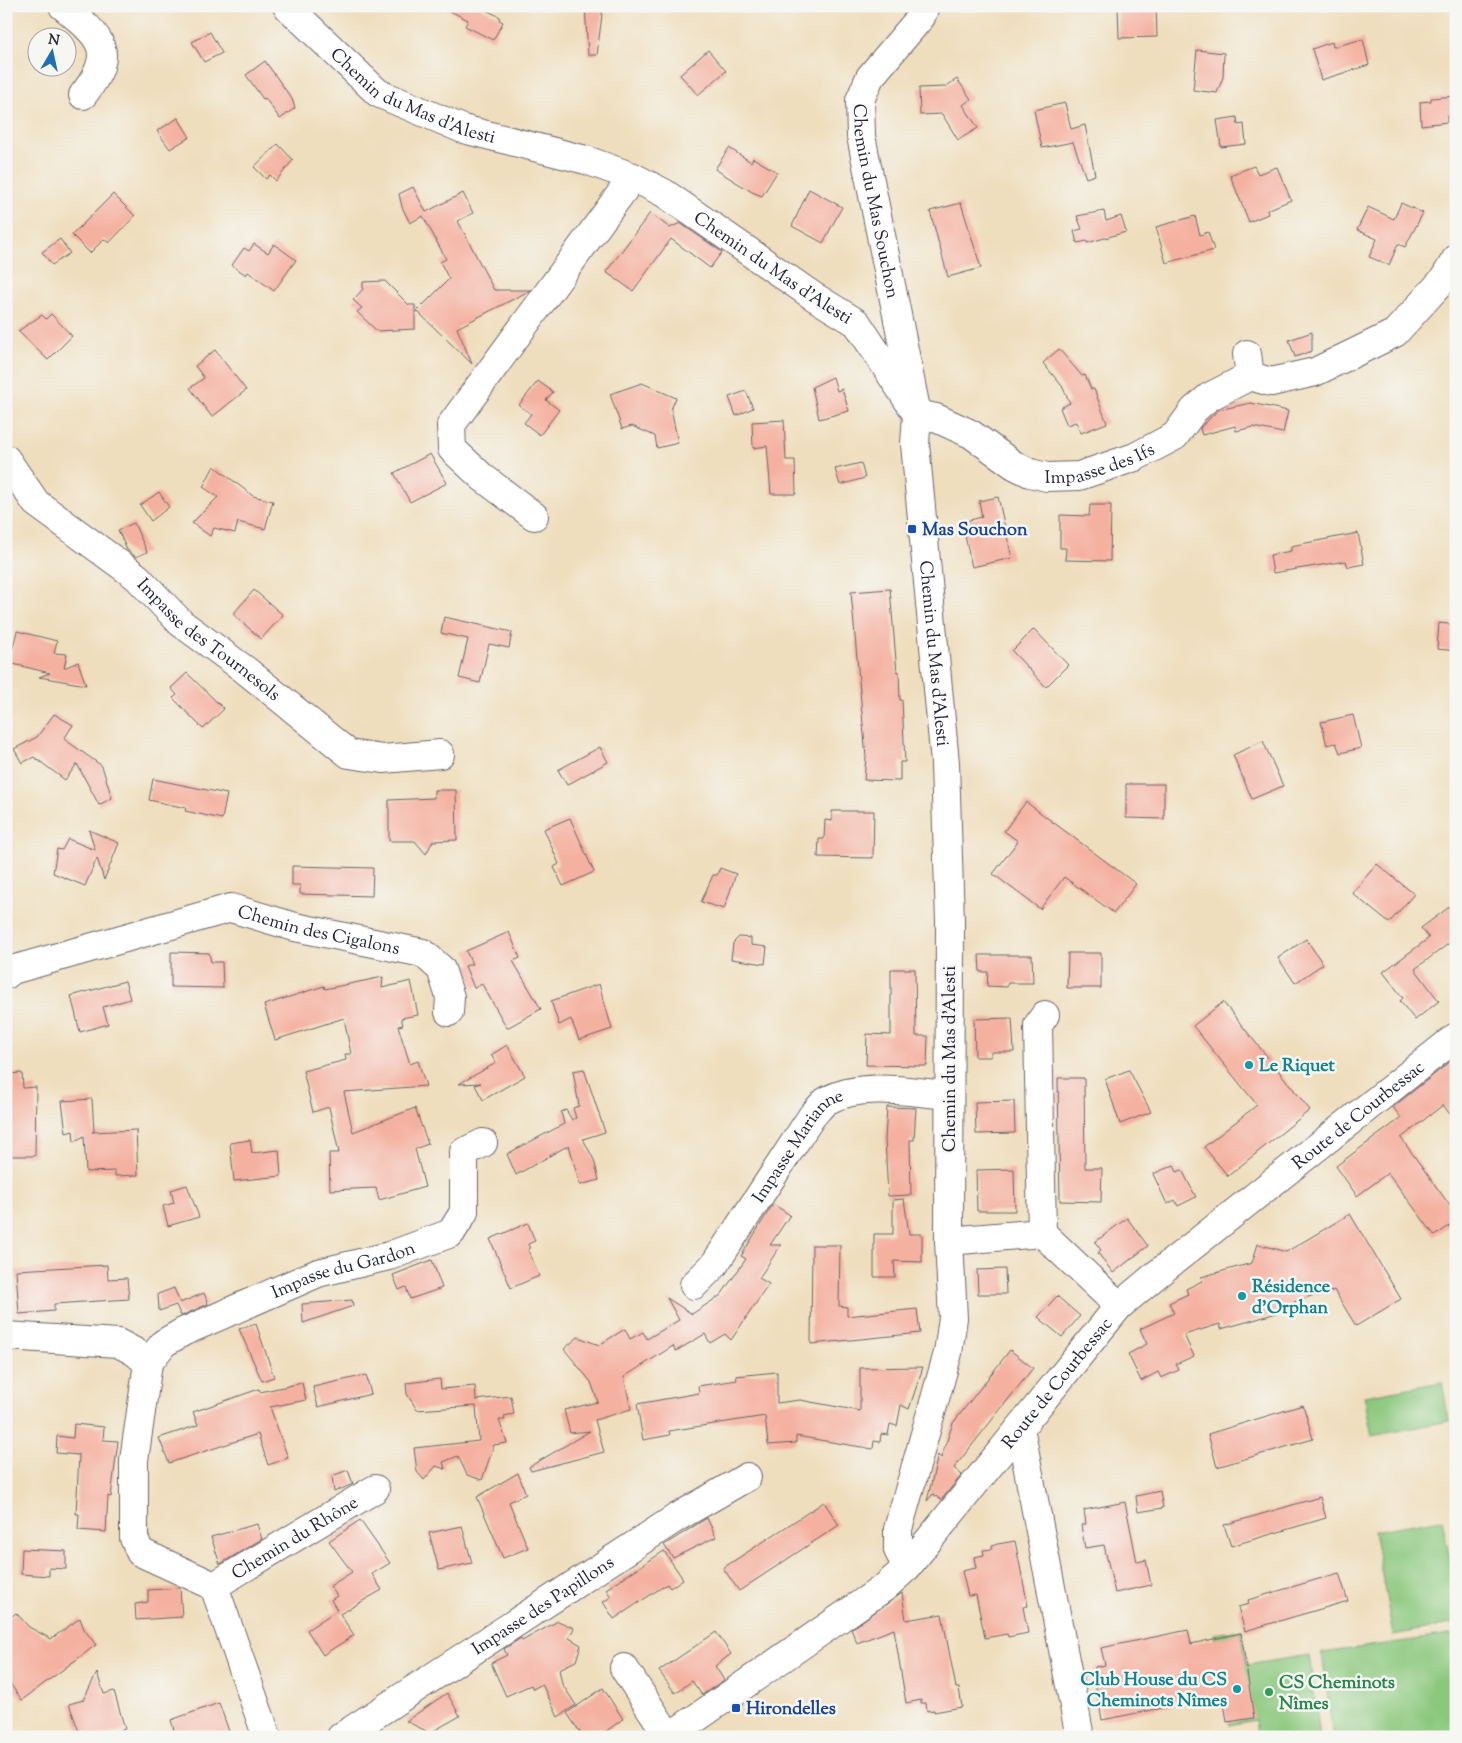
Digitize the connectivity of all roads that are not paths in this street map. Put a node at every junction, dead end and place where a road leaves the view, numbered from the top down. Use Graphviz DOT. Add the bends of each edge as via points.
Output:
graph roads {
  1 [pos="63,6"];
  2 [pos="287,6"];
  3 [pos="925,6"];
  4 [pos="83,95"];
  5 [pos="633,177"];
  6 [pos="1456,259"];
  7 [pos="917,414"];
  8 [pos="6,459"];
  9 [pos="534,516"];
  10 [pos="440,754"];
  11 [pos="6,975"];
  12 [pos="449,1012"];
  13 [pos="1045,1015"];
  14 [pos="1456,1037"];
  15 [pos="948,1095"];
  16 [pos="483,1143"];
  17 [pos="1042,1233"];
  18 [pos="949,1242"];
  19 [pos="694,1285"];
  20 [pos="1120,1306"];
  21 [pos="6,1336"];
  22 [pos="148,1363"];
  23 [pos="1020,1428"];
  24 [pos="747,1477"];
  25 [pos="375,1489"];
  26 [pos="907,1567"];
  27 [pos="214,1586"];
  28 [pos="624,1668"];
  29 [pos="677,1734"];
  30 [pos="267,1737"];
  31 [pos="341,1737"];
  32 [pos="1080,1737"];
  1 -- 4 [label="street" via="86,24 102,45 102,61 96,79"];
  2 -- 5 [label="street, Chemin du Mas d'Alesti" via="378,93 462,129 586,160"];
  3 -- 7 [label="street, Chemin du Mas Souchon" via="921,17 870,77 860,100 861,136"];
  5 -- 7 [label="street, Chemin du Mas d'Alesti" via="664,193 856,323"];
  5 -- 9 [label="street" via="451,425 452,449 482,477"];
  6 -- 7 [label="street, Impasse des Ifs" via="1444,279 1395,333 1315,372 1271,382 1249,365 1194,410 1176,436 1135,457 1079,476 1047,477 1030,473 971,434 936,418"];
  7 -- 15 [label="street, Chemin du Mas d'Alesti" via="915,444 945,763 950,922"];
  8 -- 10 [label="street, Impasse des Tournesols" via="36,502 137,577 181,623 349,754 383,760"];
  11 -- 12 [label="street, Chemin des Cigalons" via="12,970 230,908 295,927 423,953 441,969 450,997"];
  13 -- 17 [label="street" via="1038,1025"];
  14 -- 20 [label="street, Route de Courbessac"];
  15 -- 18 [label="street, Chemin du Mas d'Alesti"];
  15 -- 19 [label="street, Impasse Marianne" via="852,1092 827,1100 812,1116 714,1265"];
  16 -- 22 [label="street, Impasse du Gardon" via="464,1152 464,1212 451,1233 389,1256 318,1273 183,1332 164,1343"];
  17 -- 18 [label="street"];
  17 -- 20 [label="street"];
  18 -- 26 [label="street, Chemin du Mas d'Alesti" via="953,1318 948,1353 898,1529 898,1550"];
  20 -- 23 [label="street, Route de Courbessac"];
  21 -- 22 [label="street" via="118,1343"];
  22 -- 27 [label="street" via="134,1460 134,1538 140,1552"];
  23 -- 26 [label="street, Route de Courbessac"];
  23 -- 32 [label="street"];
  24 -- 31 [label="street, Impasse des Papillons" via="676,1518"];
  25 -- 27 [label="street, Chemin du Rhône"];
  26 -- 29 [label="street, Route de Courbessac" via="885,1587"];
  27 -- 30 [label="street"];
  28 -- 29 [label="street"];
}
